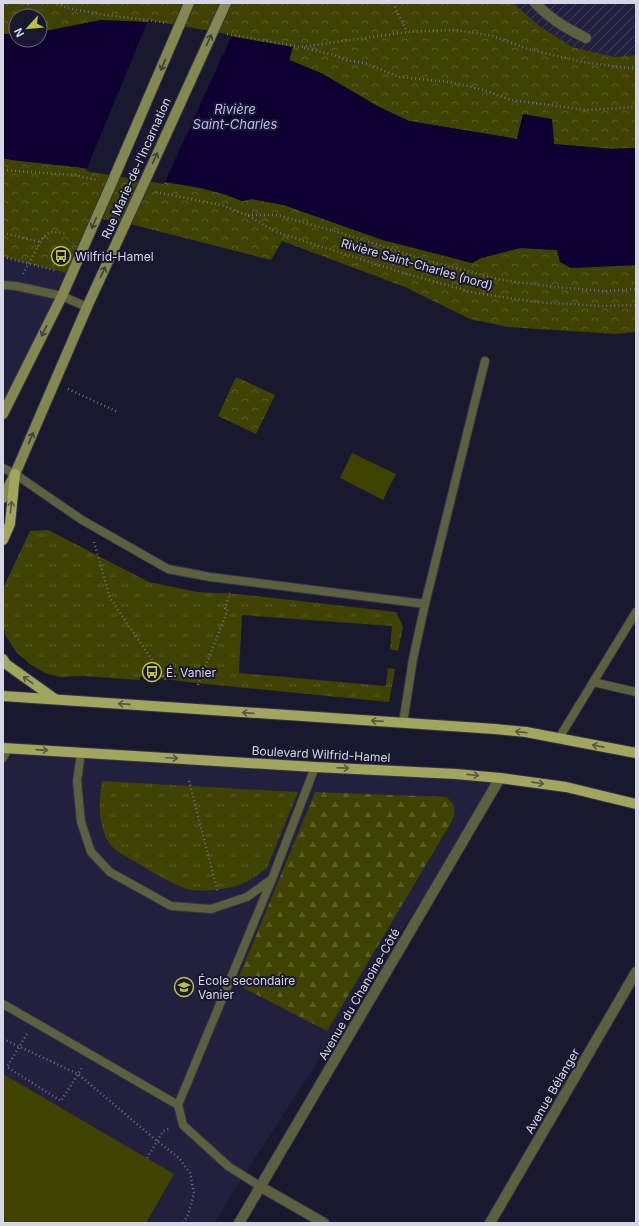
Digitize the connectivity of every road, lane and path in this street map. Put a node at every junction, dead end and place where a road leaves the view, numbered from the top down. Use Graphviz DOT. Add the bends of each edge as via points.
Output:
graph roads {
  1 [pos="24,3"];
  2 [pos="189,3"];
  3 [pos="226,3"];
  4 [pos="393,3"];
  5 [pos="535,3"];
  6 [pos="29,4"];
  7 [pos="407,32"];
  8 [pos="586,38"];
  9 [pos="636,69"];
  10 [pos="636,107"];
  11 [pos="3,233"];
  12 [pos="65,233"];
  13 [pos="40,242"];
  14 [pos="3,257"];
  15 [pos="29,263"];
  16 [pos="72,274"];
  17 [pos="3,285"];
  18 [pos="16,286"];
  19 [pos="636,289"];
  20 [pos="62,296"];
  21 [pos="636,305"];
  22 [pos="87,307"];
  23 [pos="485,361"];
  24 [pos="55,383"];
  25 [pos="118,412"];
  26 [pos="3,414"];
  27 [pos="3,468"];
  28 [pos="15,474"];
  29 [pos="3,498"];
  30 [pos="88,524"];
  31 [pos="3,540"];
  32 [pos="236,579"];
  33 [pos="425,604"];
  34 [pos="636,612"];
  35 [pos="3,659"];
  36 [pos="167,682"];
  37 [pos="594,682"];
  38 [pos="198,686"];
  39 [pos="636,692"];
  40 [pos="3,696"];
  41 [pos="55,699"];
  42 [pos="403,723"];
  43 [pos="559,738"];
  44 [pos="6,748"];
  45 [pos="81,753"];
  46 [pos="636,753"];
  47 [pos="3,758"];
  48 [pos="315,767"];
  49 [pos="500,778"];
  50 [pos="189,781"];
  51 [pos="636,804"];
  52 [pos="272,879"];
  53 [pos="222,905"];
  54 [pos="636,972"];
  55 [pos="3,1004"];
  56 [pos="35,1022"];
  57 [pos="3,1039"];
  58 [pos="20,1046"];
  59 [pos="90,1054"];
  60 [pos="78,1074"];
  61 [pos="178,1105"];
  62 [pos="183,1125"];
  63 [pos="157,1141"];
  64 [pos="147,1158"];
  65 [pos="261,1187"];
  66 [pos="183,1223"];
  67 [pos="240,1223"];
  68 [pos="324,1223"];
  69 [pos="490,1223"];
  1 -- 6 [label="path"];
  2 -- 16 [label="main road, Rue Marie-de-l'Incarnation, one-way, bridge"];
  22 -- 3 [label="main road, Rue Marie-de-l'Incarnation, one-way, bridge"];
  4 -- 7 [label="path"];
  5 -- 8 [label="street" via="547,16"];
  7 -- 9 [label="path" via="456,30 493,36 583,62"];
  7 -- 10 [label="path" via="301,47 365,63 399,77 450,82 511,100 587,110"];
  11 -- 13 [label="path"];
  12 -- 13 [label="path" via="50,232"];
  13 -- 15 [label="path"];
  14 -- 15 [label="path"];
  15 -- 16 [label="path"];
  15 -- 18 [label="path"];
  16 -- 20 [label="main road, Rue Marie-de-l'Incarnation"];
  17 -- 18 [label="lane"];
  18 -- 20 [label="lane"];
  19 -- 21 [label="path, Rivière Saint-Charles (nord)" via="555,287 500,280 277,215 247,215 276,232 406,274 476,293 536,302 601,306"];
  20 -- 22 [label="lane"];
  20 -- 26 [label="main road, Rue Marie-de-l'Incarnation, one-way"];
  22 -- 24 [label="main road, Rue Marie-de-l'Incarnation"];
  23 -- 33 [label="lane"];
  24 -- 25 [label="path"];
  28 -- 24 [label="main road, Rue Marie-de-l'Incarnation, one-way"];
  27 -- 28 [label="lane"];
  28 -- 29 [label="main road, Rue Marie-de-l'Incarnation"];
  28 -- 30 [label="lane"];
  31 -- 28 [label="main road, one-way" via="10,524"];
  30 -- 32 [label="lane" via="168,569"];
  30 -- 36 [label="path" via="110,598"];
  32 -- 33 [label="lane"];
  32 -- 38 [label="path" via="225,608 228,609"];
  33 -- 42 [label="lane"];
  34 -- 37 [label="lane"];
  41 -- 35 [label="main road, one-way" via="6,664"];
  37 -- 39 [label="lane"];
  37 -- 43 [label="lane"];
  40 -- 41 [label="main road"];
  42 -- 41 [label="main road, one-way"];
  43 -- 42 [label="main road, one-way" via="495,729"];
  46 -- 43 [label="main road, one-way"];
  44 -- 45 [label="main road, Boulevard Wilfrid-Hamel, one-way"];
  44 -- 47 [label="lane"];
  45 -- 48 [label="main road, Boulevard Wilfrid-Hamel, one-way"];
  45 -- 53 [label="lane" via="77,781 81,822 91,852 110,872 171,906 210,909"];
  48 -- 49 [label="main road, Boulevard Wilfrid-Hamel, one-way"];
  48 -- 52 [label="lane"];
  49 -- 51 [label="main road, Boulevard Wilfrid-Hamel, one-way" via="566,787"];
  49 -- 65 [label="street, Avenue du Chanoine-Côté"];
  50 -- 53 [label="path"];
  52 -- 53 [label="lane" via="247,898"];
  52 -- 61 [label="lane"];
  54 -- 69 [label="street, Avenue Bélanger"];
  55 -- 56 [label="lane"];
  56 -- 58 [label="path"];
  56 -- 59 [label="lane"];
  57 -- 58 [label="path"];
  58 -- 60 [label="path"];
  58 -- 60 [label="path" via="7,1067 61,1101"];
  59 -- 60 [label="path"];
  59 -- 61 [label="lane"];
  60 -- 63 [label="path"];
  61 -- 62 [label="lane"];
  62 -- 63 [label="path" via="163,1130"];
  62 -- 65 [label="lane" via="228,1166"];
  63 -- 64 [label="path"];
  63 -- 66 [label="path" via="179,1158 190,1173 194,1193"];
  65 -- 67 [label="street, Avenue du Chanoine-Côté"];
  65 -- 68 [label="street"];
}
